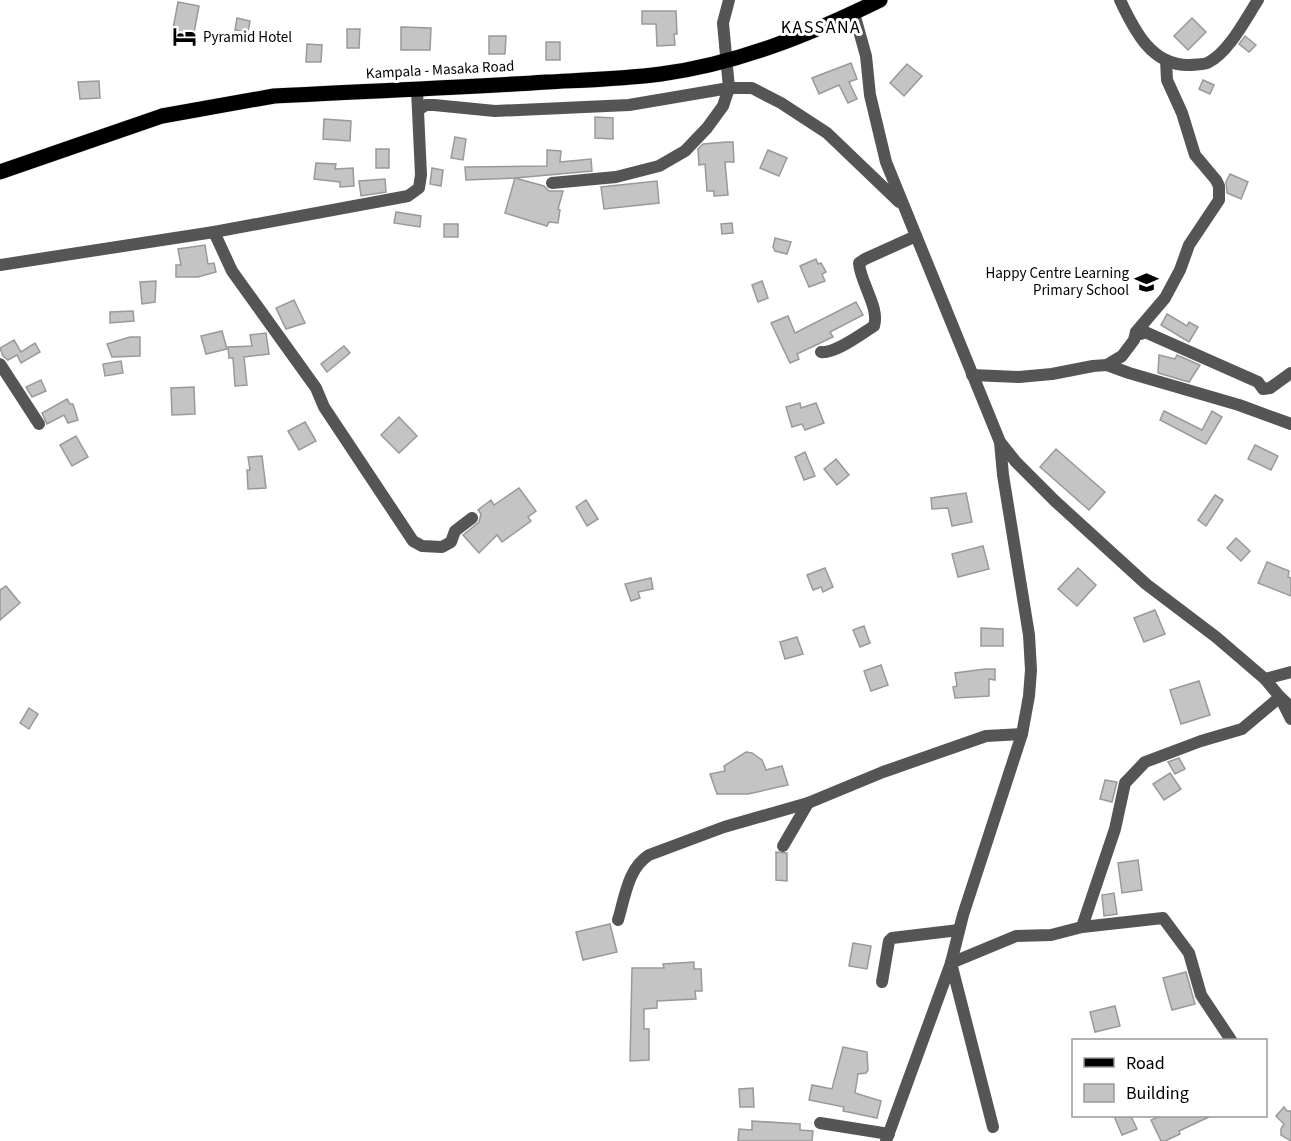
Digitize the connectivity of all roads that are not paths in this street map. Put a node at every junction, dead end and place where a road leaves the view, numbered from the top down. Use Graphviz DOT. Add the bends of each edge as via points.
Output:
graph roads {
  1 [pos="729,0"];
  2 [pos="880,0"];
  3 [pos="1120,0"];
  4 [pos="1258,0"];
  5 [pos="854,13"];
  6 [pos="727,60"];
  7 [pos="1166,60"];
  8 [pos="729,88"];
  9 [pos="417,90"];
  10 [pos="418,110"];
  11 [pos="0,172"];
  12 [pos="552,183"];
  13 [pos="902,204"];
  14 [pos="214,232"];
  15 [pos="916,236"];
  16 [pos="0,265"];
  17 [pos="1136,332"];
  18 [pos="821,352"];
  19 [pos="0,364"];
  20 [pos="1107,365"];
  21 [pos="1291,373"];
  22 [pos="972,375"];
  23 [pos="39,424"];
  24 [pos="1291,424"];
  25 [pos="1000,442"];
  26 [pos="472,518"];
  27 [pos="1291,672"];
  28 [pos="1265,679"];
  29 [pos="1280,697"];
  30 [pos="1291,706"];
  31 [pos="1291,719"];
  32 [pos="1022,734"];
  33 [pos="808,803"];
  34 [pos="783,846"];
  35 [pos="618,920"];
  36 [pos="1082,927"];
  37 [pos="959,930"];
  38 [pos="951,963"];
  39 [pos="882,982"];
  40 [pos="1230,1039"];
  41 [pos="820,1123"];
  42 [pos="993,1127"];
  43 [pos="887,1137"];
  1 -- 6 [label="street" via="723,23"];
  2 -- 5 [label="main road, Kampala - Masaka Road"];
  3 -- 7 [label="street" via="1135,32 1158,57"];
  4 -- 7 [label="street" via="1228,45 1208,63 1188,65"];
  5 -- 6 [label="main road, Kampala - Masaka Road" via="804,36"];
  5 -- 13 [label="street" via="886,162"];
  6 -- 8 [label="street"];
  6 -- 9 [label="main road, Kampala - Masaka Road" via="662,74"];
  7 -- 17 [label="street" via="1167,80 1195,155 1216,180 1219,200 1189,245 1165,298"];
  8 -- 10 [label="street" via="629,105 495,111 426,105"];
  8 -- 12 [label="street" via="723,106 686,151 659,166 616,177"];
  8 -- 13 [label="street" via="752,88 826,133"];
  9 -- 10 [label="street"];
  9 -- 11 [label="main road, Kampala - Masaka Road" via="274,96 162,116"];
  10 -- 14 [label="street" via="421,175 415,193"];
  13 -- 15 [label="street"];
  14 -- 16 [label="street"];
  14 -- 26 [label="street" via="232,271 316,388 324,407 413,541 422,546 442,547"];
  15 -- 18 [label="street" via="859,263 873,307 874,326 834,350"];
  15 -- 22 [label="street"];
  17 -- 20 [label="street" via="1122,356"];
  17 -- 21 [label="street" via="1145,332 1258,382 1263,389"];
  19 -- 23 [label="street"];
  20 -- 22 [label="street" via="1019,377"];
  20 -- 24 [label="street"];
  22 -- 25 [label="street"];
  25 -- 28 [label="street" via="1055,501 1146,584"];
  25 -- 32 [label="street" via="1030,646 1029,696"];
  27 -- 28 [label="street"];
  28 -- 29 [label="street"];
  29 -- 30 [label="street"];
  29 -- 31 [label="street"];
  29 -- 36 [label="street" via="1242,729 1145,762 1125,783 1115,829"];
  32 -- 33 [label="street" via="986,736"];
  32 -- 37 [label="street"];
  33 -- 34 [label="street"];
  33 -- 35 [label="street" via="724,827 639,861"];
  36 -- 38 [label="street" via="1051,935 1016,936"];
  36 -- 40 [label="street" via="1163,918 1189,953 1201,995"];
  37 -- 38 [label="street"];
  37 -- 39 [label="street" via="892,938"];
  38 -- 42 [label="street"];
  38 -- 43 [label="street"];
  41 -- 43 [label="street"];
}
